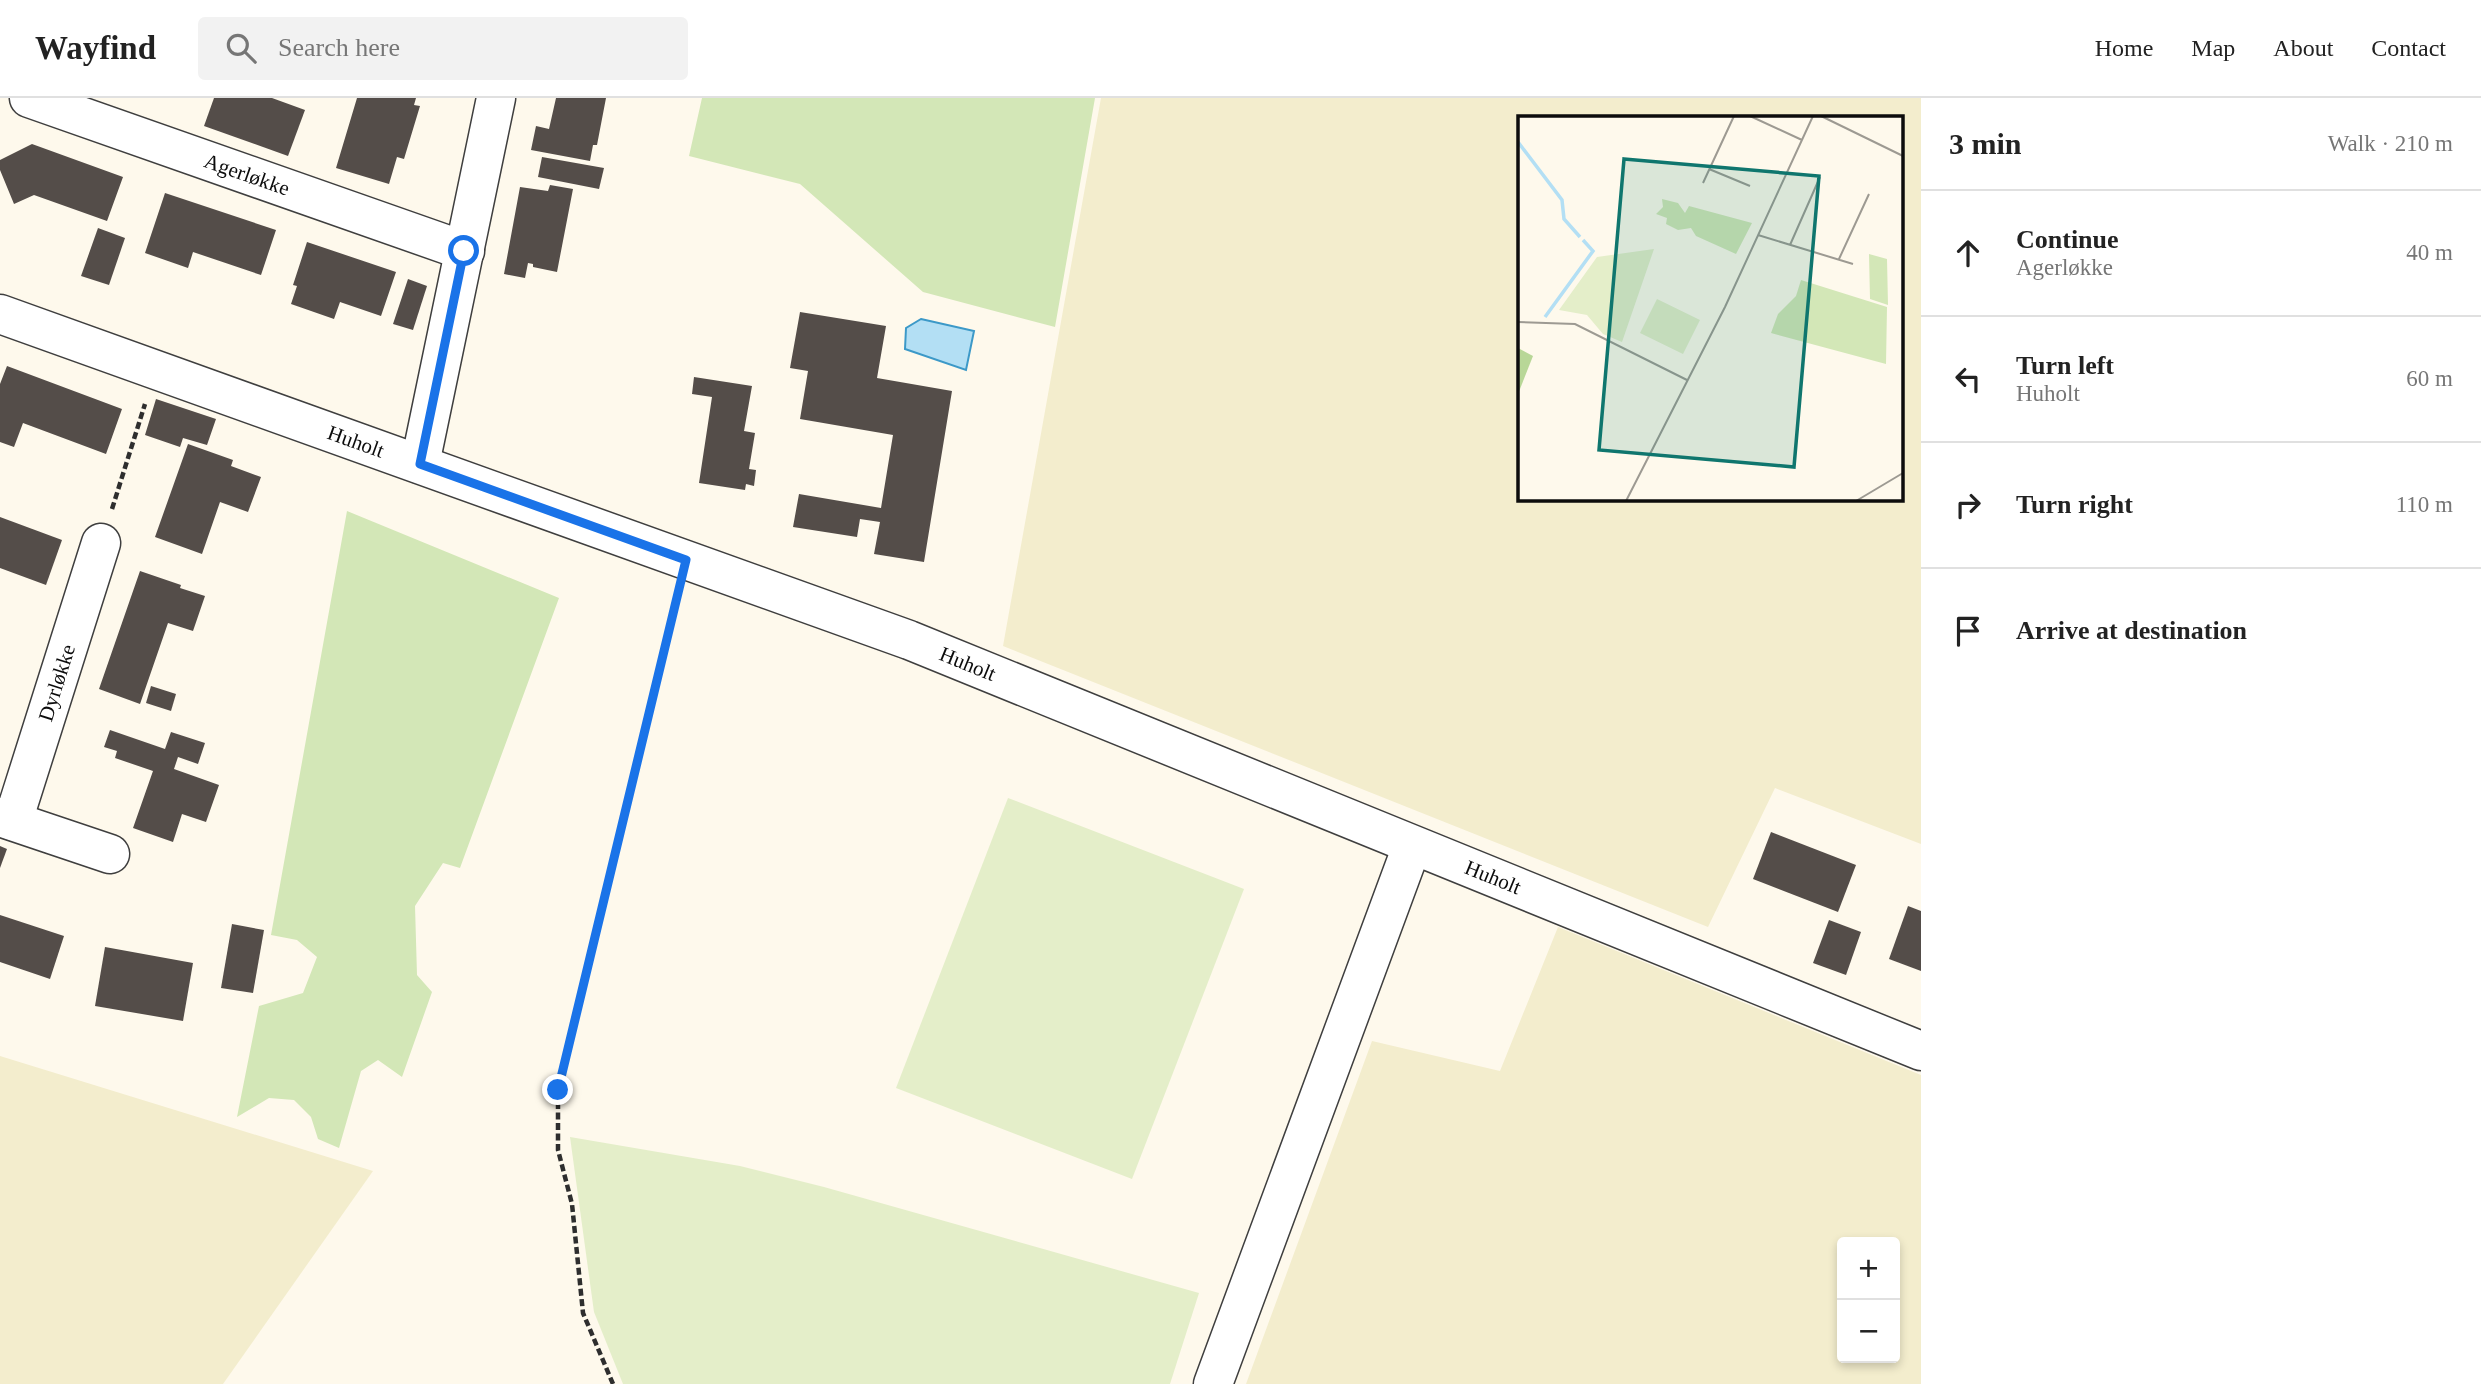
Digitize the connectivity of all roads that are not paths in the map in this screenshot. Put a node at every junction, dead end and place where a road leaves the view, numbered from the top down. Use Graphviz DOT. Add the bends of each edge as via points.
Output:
graph roads {
  1 [pos="29,98"];
  2 [pos="496,98"];
  3 [pos="464,251"];
  4 [pos="0,314"];
  5 [pos="420,464"];
  6 [pos="101,543"];
  7 [pos="6,819"];
  8 [pos="1412,846"];
  9 [pos="110,854"];
  10 [pos="1921,1051"];
  11 [pos="1213,1384"];
  1 -- 3 [label="street, Agerløkke"];
  2 -- 3 [label="street"];
  3 -- 5 [label="street"];
  4 -- 5 [label="street, Huholt"];
  5 -- 8 [label="street, Huholt" via="909,640"];
  6 -- 7 [label="street, Dyrløkke"];
  7 -- 9 [label="street, Dyrløkke"];
  8 -- 10 [label="street, Huholt"];
  8 -- 11 [label="street"];
}
